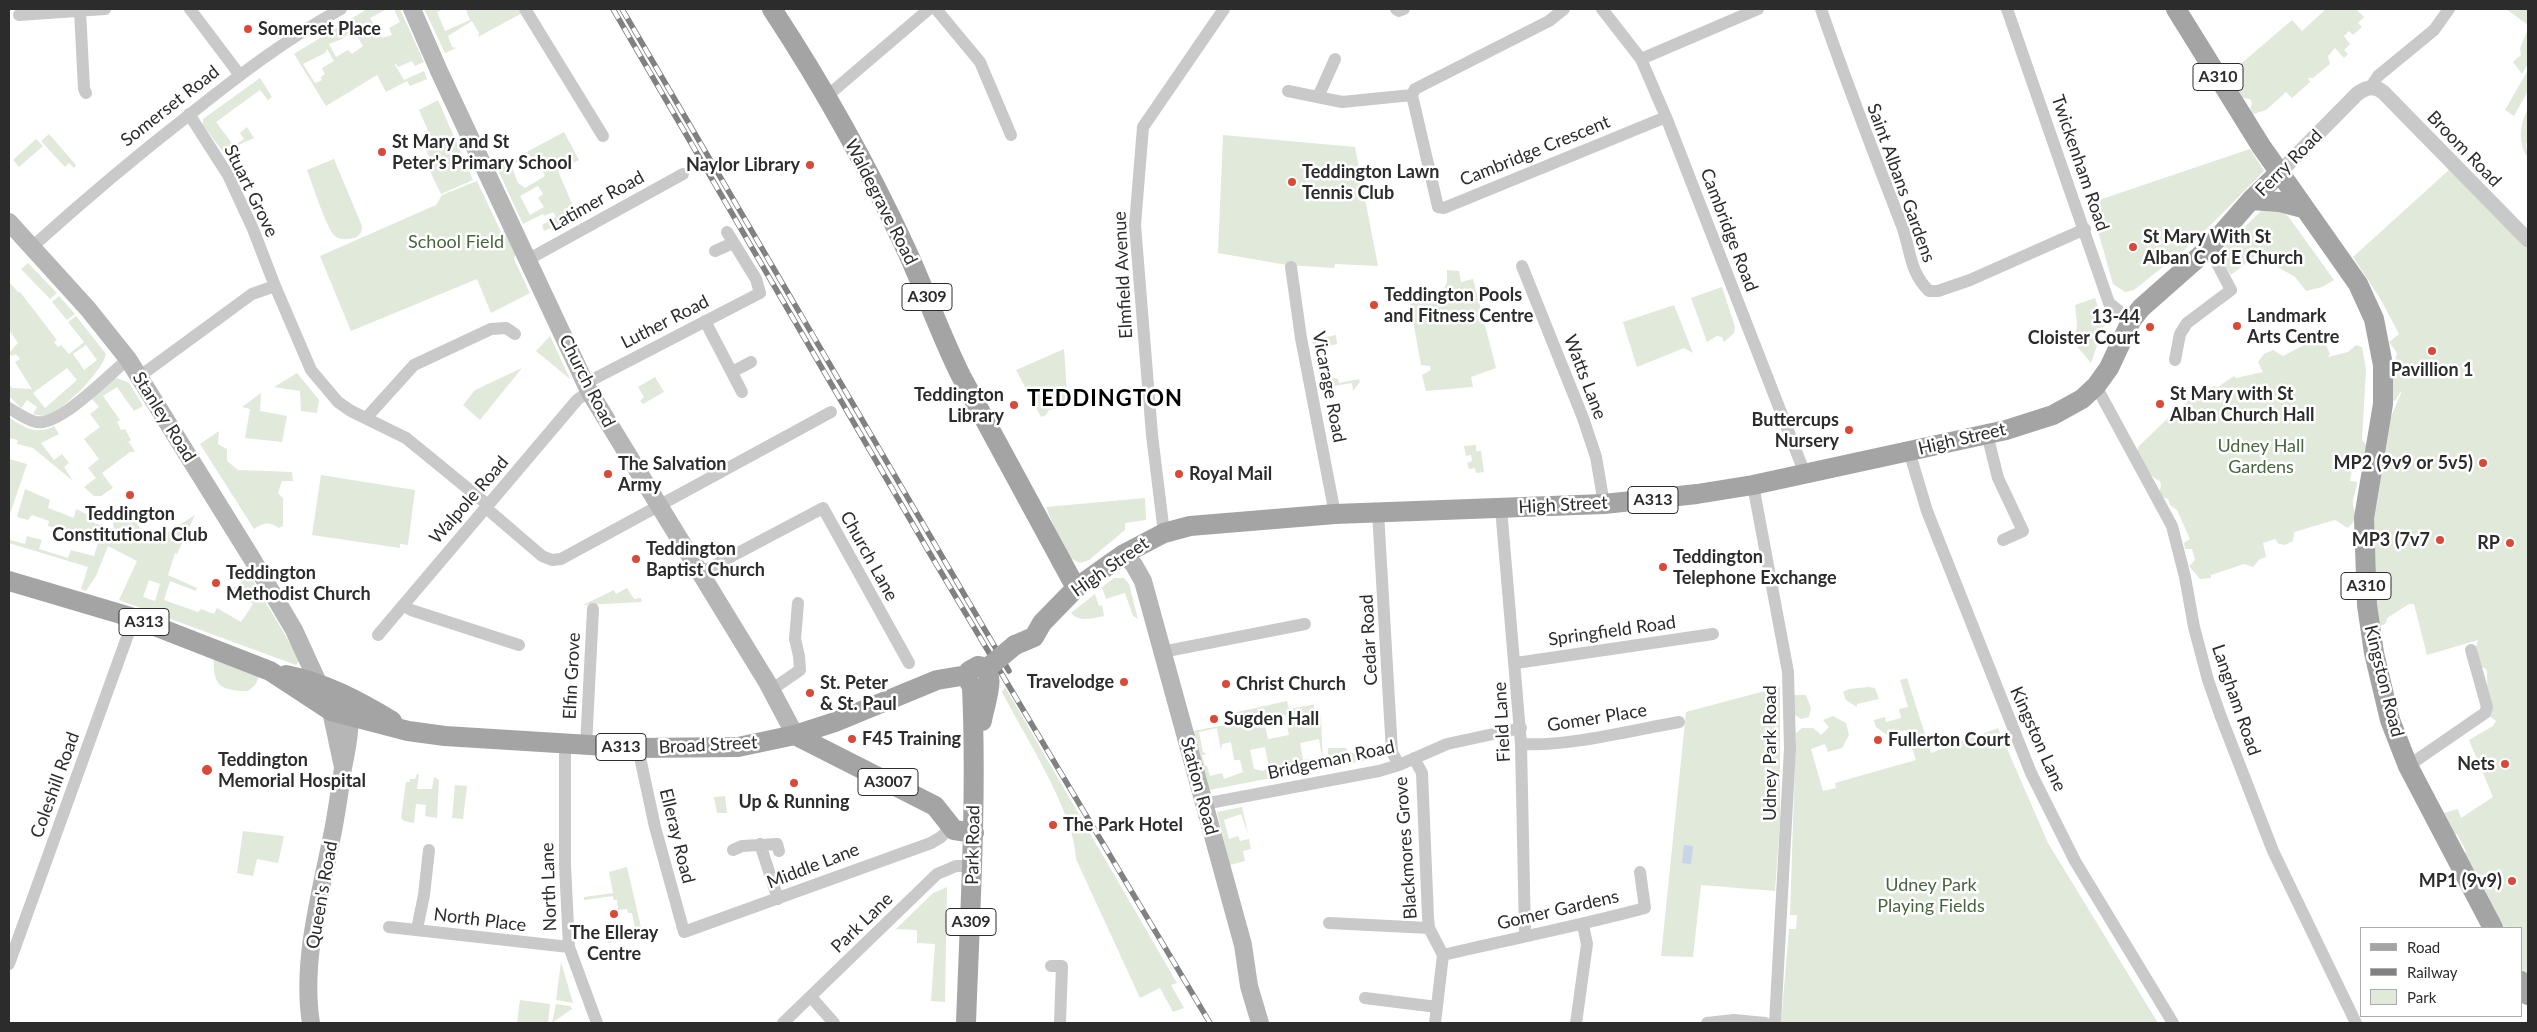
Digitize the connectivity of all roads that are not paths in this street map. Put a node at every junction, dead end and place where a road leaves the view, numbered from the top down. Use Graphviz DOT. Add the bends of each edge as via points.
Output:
graph roads {
  1 [pos="105,9"];
  2 [pos="190,9"];
  3 [pos="342,9"];
  4 [pos="412,9"];
  5 [pos="525,9"];
  6 [pos="772,9"];
  7 [pos="929,9"];
  8 [pos="936,9"];
  9 [pos="1224,9"];
  10 [pos="1396,9"];
  11 [pos="1404,9"];
  12 [pos="1564,9"];
  13 [pos="1602,9"];
  14 [pos="1758,9"];
  15 [pos="1821,9"];
  16 [pos="2007,9"];
  17 [pos="2176,9"];
  18 [pos="2449,9"];
  19 [pos="80,10"];
  20 [pos="19,15"];
  21 [pos="1640,59"];
  22 [pos="1335,60"];
  23 [pos="239,74"];
  24 [pos="2370,88"];
  25 [pos="1288,91"];
  26 [pos="86,93"];
  27 [pos="1412,95"];
  28 [pos="826,97"];
  29 [pos="1318,97"];
  30 [pos="190,114"];
  31 [pos="1666,117"];
  32 [pos="1011,134"];
  33 [pos="603,136"];
  34 [pos="2280,172"];
  35 [pos="683,174"];
  36 [pos="2251,200"];
  37 [pos="2304,208"];
  38 [pos="9,222"];
  39 [pos="2085,229"];
  40 [pos="2528,240"];
  41 [pos="32,247"];
  42 [pos="2209,248"];
  43 [pos="715,251"];
  44 [pos="529,259"];
  45 [pos="1522,266"];
  46 [pos="1291,267"];
  47 [pos="275,286"];
  48 [pos="705,321"];
  49 [pos="2131,321"];
  50 [pos="515,334"];
  51 [pos="128,359"];
  52 [pos="2175,360"];
  53 [pos="751,362"];
  54 [pos="732,372"];
  55 [pos="140,376"];
  56 [pos="2096,386"];
  57 [pos="588,387"];
  58 [pos="742,392"];
  59 [pos="9,408"];
  60 [pos="831,412"];
  61 [pos="367,417"];
  62 [pos="1987,434"];
  63 [pos="1909,450"];
  64 [pos="1805,474"];
  65 [pos="1753,485"];
  66 [pos="1604,504"];
  67 [pos="487,506"];
  68 [pos="660,506"];
  69 [pos="1501,508"];
  70 [pos="1378,512"];
  71 [pos="1335,514"];
  72 [pos="1164,532"];
  73 [pos="2003,540"];
  74 [pos="1124,554"];
  75 [pos="700,573"];
  76 [pos="9,581"];
  77 [pos="1076,588"];
  78 [pos="798,603"];
  79 [pos="403,605"];
  80 [pos="593,609"];
  81 [pos="134,618"];
  82 [pos="1304,624"];
  83 [pos="294,630"];
  84 [pos="1713,634"];
  85 [pos="378,635"];
  86 [pos="519,644"];
  87 [pos="2471,650"];
  88 [pos="1162,652"];
  89 [pos="910,663"];
  90 [pos="1516,663"];
  91 [pos="276,674"];
  92 [pos="982,680"];
  93 [pos="319,684"];
  94 [pos="771,690"];
  95 [pos="344,695"];
  96 [pos="340,714"];
  97 [pos="1679,722"];
  98 [pos="1520,728"];
  99 [pos="408,731"];
  100 [pos="796,735"];
  101 [pos="565,744"];
  102 [pos="1522,744"];
  103 [pos="586,746"];
  104 [pos="638,748"];
  105 [pos="1414,758"];
  106 [pos="1399,765"];
  107 [pos="2408,766"];
  108 [pos="1204,804"];
  109 [pos="951,827"];
  110 [pos="974,832"];
  111 [pos="760,844"];
  112 [pos="428,850"];
  113 [pos="733,850"];
  114 [pos="779,851"];
  115 [pos="973,866"];
  116 [pos="1640,872"];
  117 [pos="778,898"];
  118 [pos="1329,923"];
  119 [pos="1583,925"];
  120 [pos="388,927"];
  121 [pos="2492,927"];
  122 [pos="1429,928"];
  123 [pos="417,929"];
  124 [pos="684,932"];
  125 [pos="1526,935"];
  126 [pos="569,948"];
  127 [pos="1443,955"];
  128 [pos="9,964"];
  129 [pos="1051,966"];
  130 [pos="2522,982"];
  131 [pos="2528,995"];
  132 [pos="811,997"];
  133 [pos="1365,998"];
  134 [pos="1437,1007"];
  135 [pos="311,1023"];
  136 [pos="597,1023"];
  137 [pos="783,1023"];
  138 [pos="834,1023"];
  139 [pos="966,1023"];
  140 [pos="1060,1023"];
  141 [pos="1260,1023"];
  142 [pos="1435,1023"];
  143 [pos="1576,1023"];
  144 [pos="1707,1023"];
  145 [pos="1765,1023"];
  146 [pos="1775,1023"];
  147 [pos="2173,1023"];
  148 [pos="2356,1023"];
  1 -- 19 [label="street"];
  2 -- 23 [label="street"];
  3 -- 23 [label="street, Somerset Road"];
  4 -- 44 [label="main road, Church Road"];
  5 -- 33 [label="street"];
  6 -- 28 [label="main road, Waldegrave Road / A309"];
  7 -- 28 [label="street"];
  8 -- 32 [label="street" via="980,62"];
  9 -- 72 [label="street, Elmfield Avenue" via="1143,127 1134,225"];
  10 -- 11 [label="street"];
  12 -- 27 [label="street" via="1549,20 1415,88"];
  13 -- 21 [label="street, Cambridge Road"];
  14 -- 21 [label="street"];
  15 -- 39 [label="street, Saint Albans Gardens" via="1907,239 1918,281 1929,291 1970,280"];
  16 -- 39 [label="street, Twickenham Road"];
  17 -- 34 [label="main road, A310"];
  18 -- 24 [label="street, Ferry Road" via="2434,30 2378,76"];
  19 -- 20 [label="street"];
  19 -- 26 [label="street"];
  21 -- 31 [label="street, Cambridge Road"];
  22 -- 29 [label="street"];
  23 -- 30 [label="street, Somerset Road"];
  24 -- 34 [label="street, Ferry Road" via="2357,94"];
  24 -- 40 [label="street, Broom Road" via="2383,92"];
  25 -- 29 [label="street"];
  27 -- 29 [label="street" via="1342,102"];
  27 -- 31 [label="street, Cambridge Crescent" via="1438,207 1444,208"];
  28 -- 77 [label="main road, Waldegrave Road / A309" via="864,163 904,245 961,376"];
  30 -- 41 [label="street, Somerset Road" via="117,171"];
  30 -- 47 [label="street, Stuart Grove" via="228,175"];
  31 -- 64 [label="street, Cambridge Road"];
  34 -- 36 [label="main road, Ferry Road / A313"];
  34 -- 37 [label="main road, Kingston Road / A310"];
  35 -- 44 [label="street, Latimer Road"];
  36 -- 37 [label="main road"];
  36 -- 42 [label="main road, Ferry Road / A313"];
  37 -- 107 [label="main road, Kingston Road / A310" via="2359,287 2372,313 2380,347 2383,404 2364,518 2367,605 2385,701"];
  38 -- 41 [label="main road, Stanley Road"];
  39 -- 49 [label="street, Twickenham Road" via="2109,303"];
  41 -- 51 [label="main road, Stanley Road"];
  42 -- 49 [label="main road, Ferry Road / A313" via="2146,303"];
  42 -- 52 [label="street" via="2232,290 2187,323 2180,334"];
  43 -- 48 [label="street, Luther Road" via="730,237 760,292"];
  44 -- 57 [label="main road, Church Road"];
  45 -- 66 [label="street, Watts Lane" via="1583,418 1596,458"];
  46 -- 71 [label="street, Vicarage Road" via="1301,338"];
  47 -- 55 [label="street" via="252,294"];
  47 -- 61 [label="street, Stuart Grove" via="311,370 338,402"];
  48 -- 54 [label="street"];
  48 -- 57 [label="street, Luther Road"];
  49 -- 56 [label="main road, High Street / A313" via="2109,368"];
  50 -- 61 [label="street" via="506,328 491,329 414,365"];
  51 -- 55 [label="main road, Stanley Road"];
  51 -- 59 [label="street" via="55,420 37,422"];
  53 -- 54 [label="street"];
  54 -- 58 [label="street"];
  55 -- 83 [label="main road, Stanley Road"];
  56 -- 62 [label="main road, High Street / A313" via="2062,411"];
  56 -- 148 [label="street, Langham Road" via="2172,526 2194,627 2221,717 2273,851"];
  57 -- 67 [label="street, Walpole Road"];
  57 -- 68 [label="main road, Church Road"];
  60 -- 68 [label="street"];
  61 -- 67 [label="street, Stuart Grove" via="406,438"];
  62 -- 63 [label="main road, High Street / A313"];
  62 -- 73 [label="street" via="1998,478 2023,531"];
  63 -- 64 [label="main road, High Street / A313"];
  63 -- 147 [label="street, Kingston Lane" via="1931,520 2031,773 2075,861"];
  64 -- 65 [label="main road, High Street / A313"];
  65 -- 66 [label="main road, High Street / A313"];
  65 -- 146 [label="street, Udney Park Road" via="1788,672 1790,748"];
  66 -- 69 [label="main road, High Street / A313"];
  67 -- 68 [label="street, Stuart Grove" via="542,556 552,560 562,559"];
  67 -- 79 [label="street, Walpole Road"];
  68 -- 75 [label="main road, Church Road"];
  69 -- 70 [label="main road, High Street / A313"];
  69 -- 90 [label="street, Field Lane"];
  70 -- 71 [label="main road, High Street / A313"];
  70 -- 106 [label="street, Cedar Road" via="1392,752"];
  71 -- 72 [label="main road, High Street / A313" via="1196,525"];
  72 -- 74 [label="main road, High Street / A313"];
  74 -- 77 [label="main road, High Street / A313"];
  74 -- 88 [label="main road, Station Road" via="1142,581"];
  75 -- 89 [label="street, Church Lane" via="823,508"];
  75 -- 94 [label="main road, Church Road"];
  76 -- 81 [label="main road, A313"];
  77 -- 92 [label="main road, High Street / A313, bridge" via="1048,617 1021,635"];
  78 -- 94 [label="street" via="795,639 800,670"];
  79 -- 85 [label="street, Walpole Road"];
  79 -- 86 [label="street"];
  80 -- 103 [label="street, Elfin Grove"];
  81 -- 91 [label="main road, A313"];
  81 -- 128 [label="street, Coleshill Road"];
  82 -- 88 [label="street"];
  83 -- 93 [label="main road, Stanley Road"];
  83 -- 95 [label="main road, Stanley Road"];
  84 -- 90 [label="street, Springfield Road"];
  87 -- 107 [label="street" via="2487,707 2485,713"];
  88 -- 108 [label="main road, Station Road"];
  90 -- 98 [label="street, Field Lane"];
  91 -- 93 [label="main road, A313"];
  91 -- 96 [label="main road, A313"];
  92 -- 100 [label="main road, Broad Street / A313" via="937,680"];
  92 -- 110 [label="main road, Park Road / A309" via="975,757"];
  93 -- 95 [label="main road, A313"];
  93 -- 96 [label="main road, Stanley Road"];
  94 -- 100 [label="main road, Church Road"];
  95 -- 96 [label="main road"];
  95 -- 99 [label="main road, Broad Street / A313"];
  96 -- 99 [label="main road, Broad Street / A313"];
  96 -- 135 [label="main road, Queen's Road" via="348,747 310,967 307,1001"];
  97 -- 102 [label="street, Gomer Place" via="1578,740"];
  98 -- 102 [label="street, Field Lane"];
  98 -- 105 [label="street, Bridgeman Road" via="1447,744"];
  99 -- 101 [label="main road, Broad Street / A313"];
  100 -- 104 [label="main road, Broad Street / A313" via="738,747"];
  100 -- 109 [label="main road, A3007" via="935,806"];
  101 -- 103 [label="main road, Broad Street / A313"];
  101 -- 126 [label="street, North Lane" via="565,874"];
  102 -- 125 [label="street, Field Lane"];
  103 -- 104 [label="main road, Broad Street / A313"];
  104 -- 124 [label="street, Elleray Road" via="655,827"];
  105 -- 106 [label="street, Bridgeman Road"];
  105 -- 122 [label="street, Blackmores Grove" via="1422,773"];
  106 -- 108 [label="street, Bridgeman Road"];
  107 -- 121 [label="main road, Kingston Road / A310"];
  108 -- 141 [label="main road, Station Road" via="1243,944 1249,986"];
  109 -- 110 [label="main road" via="957,832"];
  109 -- 117 [label="street, Middle Lane" via="941,838 930,843"];
  110 -- 115 [label="main road, Park Road / A309"];
  111 -- 113 [label="street"];
  111 -- 114 [label="street" via="777,844"];
  111 -- 117 [label="street"];
  112 -- 123 [label="street, North Place"];
  115 -- 132 [label="street, Park Lane" via="956,866 938,874"];
  115 -- 139 [label="main road, Park Road / A309"];
  116 -- 119 [label="street, Gomer Gardens" via="1646,908"];
  117 -- 124 [label="street, Middle Lane"];
  118 -- 122 [label="street"];
  119 -- 125 [label="street, Gomer Gardens"];
  119 -- 143 [label="street" via="1587,944"];
  120 -- 123 [label="street, North Place"];
  122 -- 127 [label="street, Blackmores Grove"];
  123 -- 126 [label="street, North Place"];
  125 -- 127 [label="street, Gomer Gardens"];
  126 -- 136 [label="street, North Lane"];
  127 -- 134 [label="street"];
  129 -- 140 [label="street" via="1062,966"];
  130 -- 131 [label="main road"];
  132 -- 137 [label="street, Park Lane"];
  132 -- 138 [label="street"];
  133 -- 134 [label="street"];
  134 -- 142 [label="street"];
  144 -- 145 [label="street" via="1734,1020"];
}
